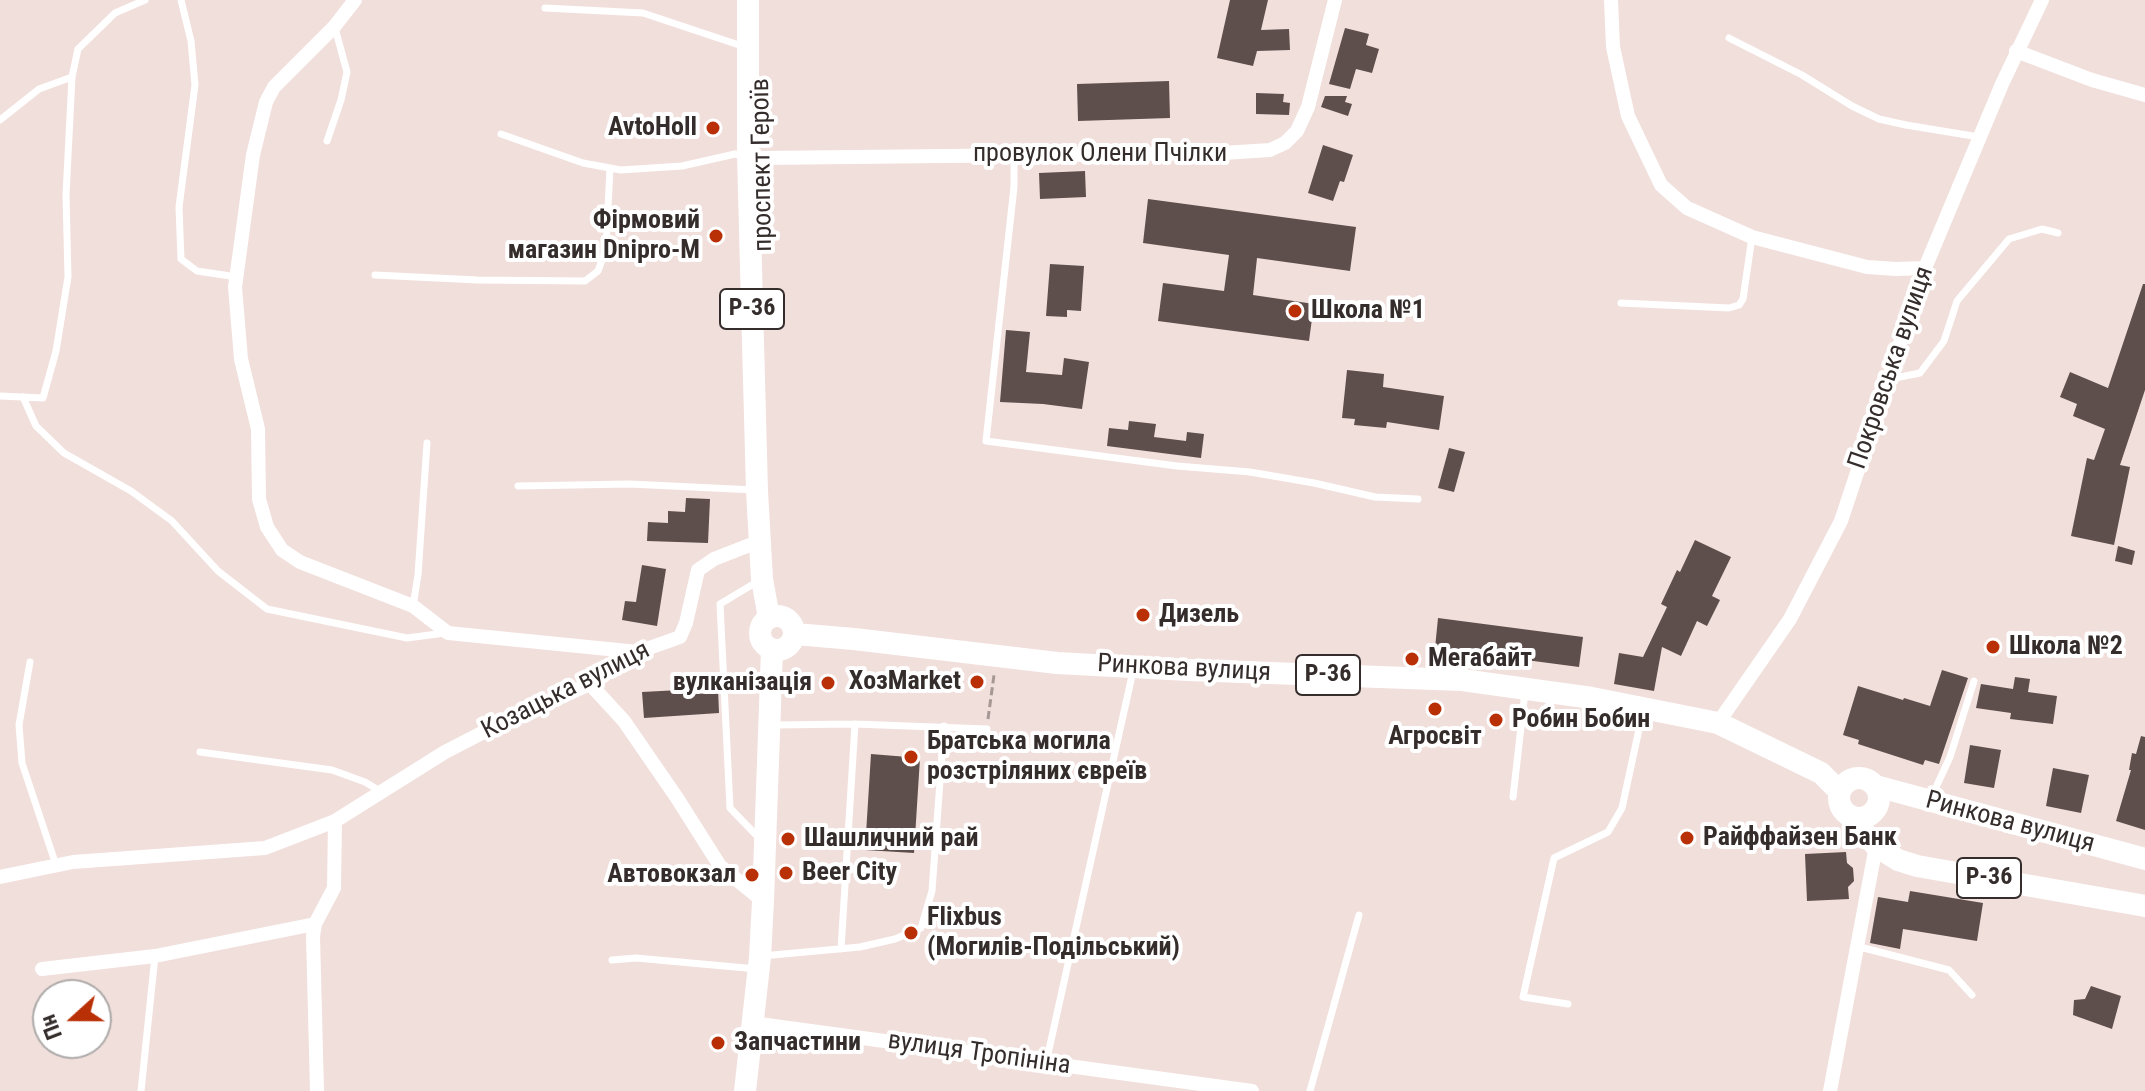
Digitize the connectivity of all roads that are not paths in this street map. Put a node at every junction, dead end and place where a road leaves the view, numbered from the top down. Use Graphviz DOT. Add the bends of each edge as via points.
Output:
graph roads {
  1 [pos="145,0"];
  2 [pos="181,0"];
  3 [pos="355,0"];
  4 [pos="748,0"];
  5 [pos="761,0"];
  6 [pos="1335,0"];
  7 [pos="1611,0"];
  8 [pos="2042,0"];
  9 [pos="545,8"];
  10 [pos="334,27"];
  11 [pos="1729,38"];
  12 [pos="749,49"];
  13 [pos="2016,51"];
  14 [pos="72,77"];
  15 [pos="2145,95"];
  16 [pos="0,120"];
  17 [pos="501,134"];
  18 [pos="1981,137"];
  19 [pos="327,141"];
  20 [pos="1014,154"];
  21 [pos="754,157"];
  22 [pos="610,168"];
  23 [pos="2058,233"];
  24 [pos="1752,237"];
  25 [pos="1925,268"];
  26 [pos="375,275"];
  27 [pos="237,277"];
  28 [pos="1621,303"];
  29 [pos="1888,380"];
  30 [pos="0,396"];
  31 [pos="23,397"];
  32 [pos="427,443"];
  33 [pos="518,486"];
  34 [pos="757,491"];
  35 [pos="1418,499"];
  36 [pos="760,541"];
  37 [pos="762,579"];
  38 [pos="413,606"];
  39 [pos="783,623"];
  40 [pos="448,633"];
  41 [pos="772,650"];
  42 [pos="638,652"];
  43 [pos="30,662"];
  44 [pos="1134,667"];
  45 [pos="1974,681"];
  46 [pos="590,684"];
  47 [pos="1525,688"];
  48 [pos="1644,708"];
  49 [pos="1718,723"];
  50 [pos="855,724"];
  51 [pos="769,725"];
  52 [pos="944,726"];
  53 [pos="987,729"];
  54 [pos="200,752"];
  55 [pos="1876,786"];
  56 [pos="382,792"];
  57 [pos="1840,792"];
  58 [pos="1513,797"];
  59 [pos="1933,802"];
  60 [pos="1850,816"];
  61 [pos="335,821"];
  62 [pos="767,846"];
  63 [pos="1876,846"];
  64 [pos="2145,859"];
  65 [pos="56,865"];
  66 [pos="0,877"];
  67 [pos="763,901"];
  68 [pos="2145,906"];
  69 [pos="1359,915"];
  70 [pos="315,924"];
  71 [pos="1856,946"];
  72 [pos="841,949"];
  73 [pos="155,956"];
  74 [pos="612,960"];
  75 [pos="759,963"];
  76 [pos="42,969"];
  77 [pos="1972,995"];
  78 [pos="1568,1004"];
  79 [pos="752,1023"];
  80 [pos="1046,1063"];
  81 [pos="141,1091"];
  82 [pos="317,1091"];
  83 [pos="745,1091"];
  84 [pos="1252,1091"];
  85 [pos="1310,1091"];
  86 [pos="1830,1091"];
  1 -- 14 [label="lane" via="115,13 78,49"];
  2 -- 27 [label="lane" via="195,85 179,207 181,259 197,271"];
  3 -- 10 [label="street"];
  4 -- 12 [label="main road, проспект Героїв / Р-36"];
  5 -- 21 [label="main road, проспект Героїв / Р-36"];
  6 -- 20 [label="street, провулок Олени Пчілки" via="1308,107 1285,143 1250,152"];
  7 -- 24 [label="street" via="1613,47 1628,116 1661,185 1687,208"];
  8 -- 13 [label="street, Покровська вулиця"];
  9 -- 12 [label="lane" via="643,13"];
  10 -- 19 [label="lane" via="347,72"];
  10 -- 27 [label="street" via="274,87 266,102 253,155"];
  11 -- 18 [label="lane" via="1879,119"];
  12 -- 21 [label="main road, проспект Героїв / Р-36"];
  13 -- 15 [label="street"];
  13 -- 18 [label="street, Покровська вулиця"];
  14 -- 16 [label="lane" via="39,89"];
  14 -- 31 [label="lane" via="68,277 43,398"];
  17 -- 22 [label="lane"];
  18 -- 25 [label="street, Покровська вулиця"];
  20 -- 21 [label="street, провулок Олени Пчілки"];
  20 -- 35 [label="lane" via="986,441 1250,472 1375,497"];
  21 -- 22 [label="lane" via="735,154 682,166"];
  21 -- 34 [label="main road, проспект Героїв / Р-36"];
  21 -- 39 [label="main road, проспект Героїв / Р-36" via="767,295 773,538"];
  22 -- 26 [label="lane" via="606,249 598,271 585,281"];
  23 -- 29 [label="lane" via="2042,229 2009,239 1957,301 1944,341 1920,373"];
  24 -- 25 [label="street" via="1867,267"];
  24 -- 28 [label="lane" via="1739,305"];
  25 -- 29 [label="street, Покровська вулиця"];
  27 -- 38 [label="street" via="241,359 258,429 259,499 267,527 282,550 300,562"];
  29 -- 49 [label="street, Покровська вулиця" via="1841,521 1790,619"];
  30 -- 31 [label="lane"];
  31 -- 40 [label="lane" via="36,426 64,453 172,521 218,571 267,609 407,638"];
  32 -- 38 [label="lane"];
  33 -- 34 [label="lane" via="630,484"];
  34 -- 36 [label="main road, проспект Героїв / Р-36"];
  36 -- 37 [label="main road, проспект Героїв / Р-36"];
  36 -- 42 [label="street, Козацька вулиця" via="698,570 680,637"];
  37 -- 39 [label="main road, проспект Героїв / Р-36"];
  37 -- 62 [label="lane" via="720,604 730,808"];
  38 -- 40 [label="street"];
  39 -- 41 [label="main road" via="792,642"];
  39 -- 41 [label="main road, Р-36" via="762,624 763,644"];
  39 -- 44 [label="main road, Ринкова вулиця / Р-36" via="854,639"];
  40 -- 42 [label="street"];
  41 -- 51 [label="main road"];
  42 -- 46 [label="street, Козацька вулиця"];
  43 -- 65 [label="lane" via="19,725 22,763"];
  44 -- 47 [label="main road, Ринкова вулиця / Р-36" via="1462,680"];
  44 -- 80 [label="lane"];
  45 -- 59 [label="lane"];
  46 -- 56 [label="street, Козацька вулиця" via="445,752"];
  46 -- 67 [label="street" via="624,721 720,866"];
  47 -- 48 [label="main road, Ринкова вулиця / Р-36"];
  47 -- 58 [label="lane"];
  48 -- 49 [label="main road, Ринкова вулиця / Р-36"];
  48 -- 78 [label="lane" via="1622,808 1608,832 1554,858 1523,997"];
  49 -- 57 [label="main road, Ринкова вулиця / Р-36" via="1821,773"];
  50 -- 51 [label="lane"];
  50 -- 52 [label="lane"];
  50 -- 72 [label="lane"];
  51 -- 62 [label="main road"];
  52 -- 53 [label="lane"];
  52 -- 72 [label="lane" via="932,891 921,928 895,939"];
  54 -- 56 [label="lane" via="332,770"];
  55 -- 57 [label="main road, Ринкова вулиця / Р-36" via="1859,778"];
  55 -- 59 [label="main road, Ринкова вулиця / Р-36"];
  55 -- 60 [label="main road" via="1880,799 1875,812 1863,818"];
  56 -- 61 [label="street, Козацька вулиця"];
  57 -- 60 [label="main road, Ринкова вулиця / Р-36" via="1842,808"];
  59 -- 64 [label="main road, Ринкова вулиця / Р-36"];
  60 -- 63 [label="main road, Ринкова вулиця / Р-36"];
  61 -- 65 [label="street, Козацька вулиця" via="265,848"];
  61 -- 70 [label="street" via="334,888"];
  62 -- 67 [label="main road"];
  63 -- 68 [label="main road, Ринкова вулиця / Р-36" via="1917,866"];
  63 -- 71 [label="street"];
  65 -- 66 [label="street, Козацька вулиця"];
  67 -- 75 [label="main road"];
  69 -- 85 [label="lane"];
  70 -- 73 [label="street"];
  70 -- 82 [label="street"];
  71 -- 77 [label="lane" via="1949,970"];
  71 -- 86 [label="street"];
  72 -- 75 [label="lane"];
  73 -- 76 [label="street"];
  73 -- 81 [label="lane"];
  74 -- 75 [label="lane"];
  75 -- 79 [label="main road"];
  79 -- 80 [label="street, вулиця Тропініна"];
  79 -- 83 [label="main road"];
  80 -- 84 [label="street, вулиця Тропініна"];
}
